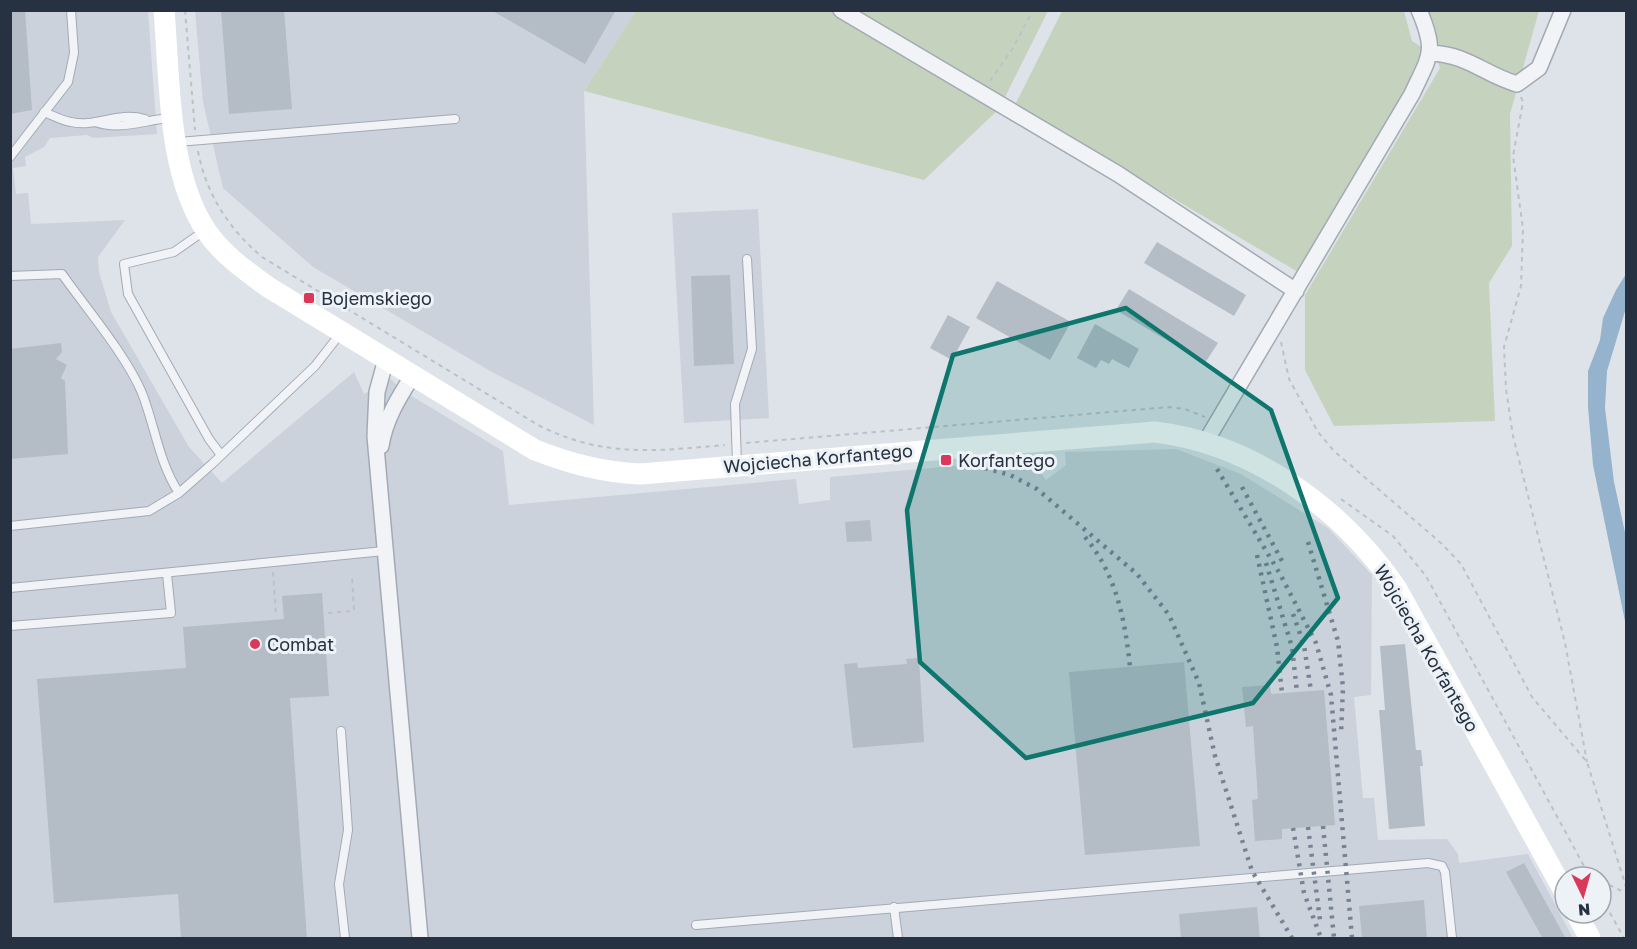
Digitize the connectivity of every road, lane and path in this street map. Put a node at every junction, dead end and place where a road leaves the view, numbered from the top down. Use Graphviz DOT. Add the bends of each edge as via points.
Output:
graph roads {
  1 [pos="71,10"];
  2 [pos="164,10"];
  3 [pos="841,10"];
  4 [pos="1034,10"];
  5 [pos="1419,10"];
  6 [pos="1563,10"];
  7 [pos="1431,53"];
  8 [pos="1517,84"];
  9 [pos="982,94"];
  10 [pos="44,112"];
  11 [pos="174,117"];
  12 [pos="455,118"];
  13 [pos="177,142"];
  14 [pos="10,157"];
  15 [pos="206,230"];
  16 [pos="747,259"];
  17 [pos="10,276"];
  18 [pos="1296,291"];
  19 [pos="1277,323"];
  20 [pos="342,332"];
  21 [pos="386,359"];
  22 [pos="413,375"];
  23 [pos="1206,441"];
  24 [pos="221,455"];
  25 [pos="378,464"];
  26 [pos="737,465"];
  27 [pos="179,493"];
  28 [pos="10,526"];
  29 [pos="384,551"];
  30 [pos="272,563"];
  31 [pos="167,574"];
  32 [pos="352,576"];
  33 [pos="10,588"];
  34 [pos="328,613"];
  35 [pos="276,614"];
  36 [pos="10,626"];
  37 [pos="341,731"];
  38 [pos="1587,762"];
  39 [pos="1553,871"];
  40 [pos="1626,887"];
  41 [pos="894,907"];
  42 [pos="1613,919"];
  43 [pos="696,925"];
  44 [pos="1582,925"];
  45 [pos="345,939"];
  46 [pos="420,939"];
  47 [pos="898,939"];
  48 [pos="1452,939"];
  49 [pos="1590,939"];
  50 [pos="1624,939"];
  1 -- 10 [label="lane" via="74,53 68,82"];
  2 -- 11 [label="street, Wojciecha Korfantego"];
  3 -- 9 [label="street"];
  4 -- 9 [label="path"];
  5 -- 7 [label="street" via="1428,30"];
  6 -- 8 [label="street" via="1539,68"];
  7 -- 8 [label="street" via="1464,58 1499,79"];
  7 -- 18 [label="street" via="1412,94"];
  8 -- 38 [label="path" via="1523,102 1513,156 1523,229 1522,275 1504,347 1506,389 1513,436 1565,643"];
  9 -- 18 [label="street" via="1118,174"];
  10 -- 11 [label="lane" via="71,123 108,126"];
  10 -- 14 [label="lane"];
  11 -- 13 [label="street, Wojciecha Korfantego"];
  12 -- 13 [label="lane"];
  13 -- 15 [label="street, Wojciecha Korfantego" via="184,184"];
  15 -- 20 [label="street, Wojciecha Korfantego" via="233,261"];
  15 -- 24 [label="lane" via="174,252 124,264 128,294"];
  16 -- 26 [label="lane" via="752,349 735,404"];
  17 -- 27 [label="lane" via="62,274 141,392 170,479"];
  18 -- 19 [label="street"];
  19 -- 23 [label="street"];
  19 -- 38 [label="path" via="1289,379 1318,432 1334,451 1461,564 1532,697"];
  20 -- 21 [label="street, Wojciecha Korfantego"];
  20 -- 24 [label="lane" via="315,366"];
  21 -- 22 [label="street, Wojciecha Korfantego"];
  21 -- 25 [label="street" via="377,392"];
  22 -- 25 [label="street" via="383,432"];
  22 -- 26 [label="street, Wojciecha Korfantego" via="535,450 573,465 640,474"];
  23 -- 26 [label="street, Wojciecha Korfantego" via="1175,434 1133,432"];
  23 -- 39 [label="street, Wojciecha Korfantego" via="1246,459 1324,508 1383,569"];
  24 -- 27 [label="lane"];
  25 -- 29 [label="street"];
  27 -- 28 [label="lane" via="149,511"];
  29 -- 30 [label="lane"];
  29 -- 46 [label="street"];
  30 -- 31 [label="lane"];
  30 -- 35 [label="path"];
  31 -- 33 [label="lane"];
  31 -- 36 [label="lane" via="171,614"];
  32 -- 34 [label="path" via="354,611"];
  37 -- 45 [label="lane" via="348,830 339,884"];
  38 -- 40 [label="path"];
  41 -- 43 [label="lane"];
  41 -- 47 [label="lane"];
  41 -- 48 [label="lane" via="1436,863 1442,866 1447,878"];
  42 -- 50 [label="path"];
  44 -- 49 [label="street"];
}
